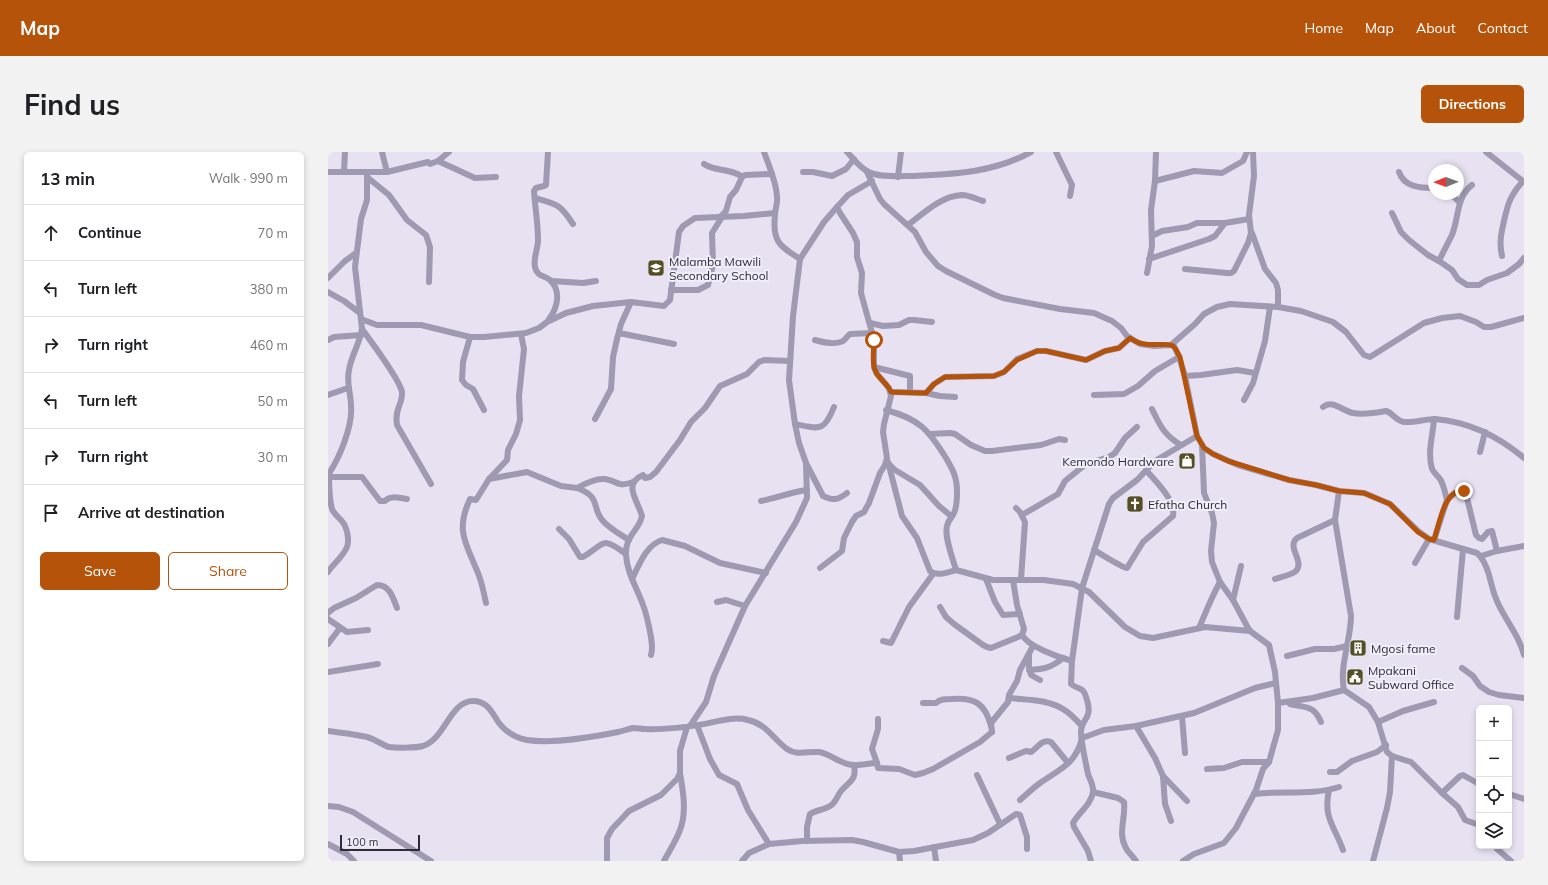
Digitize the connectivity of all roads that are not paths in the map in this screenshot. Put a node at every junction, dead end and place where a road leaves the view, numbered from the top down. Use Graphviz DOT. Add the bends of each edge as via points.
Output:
graph roads {
  1 [pos="345,152"];
  2 [pos="382,152"];
  3 [pos="449,152"];
  4 [pos="548,152"];
  5 [pos="764,152"];
  6 [pos="847,152"];
  7 [pos="901,152"];
  8 [pos="1030,152"];
  9 [pos="1056,152"];
  10 [pos="1156,152"];
  11 [pos="1247,152"];
  12 [pos="1253,152"];
  13 [pos="1486,152"];
  14 [pos="854,159"];
  15 [pos="438,161"];
  16 [pos="704,164"];
  17 [pos="344,171"];
  18 [pos="328,172"];
  19 [pos="387,172"];
  20 [pos="804,172"];
  21 [pos="867,172"];
  22 [pos="1399,172"];
  23 [pos="772,174"];
  24 [pos="367,175"];
  25 [pos="898,176"];
  26 [pos="496,177"];
  27 [pos="742,177"];
  28 [pos="872,181"];
  29 [pos="1155,181"];
  30 [pos="1523,182"];
  31 [pos="1472,185"];
  32 [pos="1428,187"];
  33 [pos="1070,196"];
  34 [pos="534,198"];
  35 [pos="1457,200"];
  36 [pos="983,201"];
  37 [pos="1460,203"];
  38 [pos="837,207"];
  39 [pos="775,213"];
  40 [pos="1392,213"];
  41 [pos="720,218"];
  42 [pos="1249,219"];
  43 [pos="1225,223"];
  44 [pos="574,224"];
  45 [pos="908,225"];
  46 [pos="1251,233"];
  47 [pos="1152,236"];
  48 [pos="356,253"];
  49 [pos="1502,256"];
  50 [pos="1524,258"];
  51 [pos="800,259"];
  52 [pos="1149,259"];
  53 [pos="1439,260"];
  54 [pos="1185,269"];
  55 [pos="1147,273"];
  56 [pos="328,278"];
  57 [pos="551,281"];
  58 [pos="596,281"];
  59 [pos="430,282"];
  60 [pos="672,290"];
  61 [pos="328,292"];
  62 [pos="631,302"];
  63 [pos="1270,307"];
  64 [pos="1278,307"];
  65 [pos="360,316"];
  66 [pos="1524,318"];
  67 [pos="547,322"];
  68 [pos="932,322"];
  69 [pos="870,323"];
  70 [pos="361,332"];
  71 [pos="619,333"];
  72 [pos="872,333"];
  73 [pos="521,334"];
  74 [pos="470,337"];
  75 [pos="1130,338"];
  76 [pos="328,340"];
  77 [pos="815,340"];
  78 [pos="674,344"];
  79 [pos="1171,345"];
  80 [pos="1180,357"];
  81 [pos="790,361"];
  82 [pos="874,367"];
  83 [pos="1255,373"];
  84 [pos="1185,376"];
  85 [pos="348,388"];
  86 [pos="891,392"];
  87 [pos="910,392"];
  88 [pos="926,393"];
  89 [pos="328,394"];
  90 [pos="1094,395"];
  91 [pos="955,397"];
  92 [pos="1244,400"];
  93 [pos="834,407"];
  94 [pos="1323,407"];
  95 [pos="484,410"];
  96 [pos="886,410"];
  97 [pos="1152,410"];
  98 [pos="595,419"];
  99 [pos="1434,419"];
  100 [pos="795,424"];
  101 [pos="1138,427"];
  102 [pos="1485,432"];
  103 [pos="930,434"];
  104 [pos="1197,436"];
  105 [pos="1065,440"];
  106 [pos="1181,445"];
  107 [pos="1202,445"];
  108 [pos="1480,452"];
  109 [pos="1524,458"];
  110 [pos="887,461"];
  111 [pos="806,463"];
  112 [pos="1146,470"];
  113 [pos="329,475"];
  114 [pos="489,479"];
  115 [pos="633,482"];
  116 [pos="431,484"];
  117 [pos="577,488"];
  118 [pos="807,490"];
  119 [pos="1339,491"];
  120 [pos="847,493"];
  121 [pos="407,500"];
  122 [pos="761,500"];
  123 [pos="1447,500"];
  124 [pos="1016,508"];
  125 [pos="1022,515"];
  126 [pos="951,516"];
  127 [pos="1335,520"];
  128 [pos="559,528"];
  129 [pos="1431,539"];
  130 [pos="629,540"];
  131 [pos="1524,546"];
  132 [pos="1463,549"];
  133 [pos="1094,550"];
  134 [pos="1497,551"];
  135 [pos="626,554"];
  136 [pos="1481,556"];
  137 [pos="1415,563"];
  138 [pos="1241,566"];
  139 [pos="820,568"];
  140 [pos="956,570"];
  141 [pos="328,572"];
  142 [pos="766,573"];
  143 [pos="933,574"];
  144 [pos="632,578"];
  145 [pos="986,579"];
  146 [pos="1020,579"];
  147 [pos="1275,579"];
  148 [pos="1013,580"];
  149 [pos="1220,582"];
  150 [pos="1082,588"];
  151 [pos="1233,600"];
  152 [pos="717,602"];
  153 [pos="486,603"];
  154 [pos="745,606"];
  155 [pos="940,607"];
  156 [pos="397,608"];
  157 [pos="328,613"];
  158 [pos="1020,614"];
  159 [pos="1457,617"];
  160 [pos="328,619"];
  161 [pos="340,628"];
  162 [pos="1199,628"];
  163 [pos="368,630"];
  164 [pos="1250,631"];
  165 [pos="1022,635"];
  166 [pos="883,641"];
  167 [pos="328,644"];
  168 [pos="1033,646"];
  169 [pos="1347,646"];
  170 [pos="651,655"];
  171 [pos="1524,655"];
  172 [pos="1029,656"];
  173 [pos="1287,656"];
  174 [pos="1063,658"];
  175 [pos="1072,661"];
  176 [pos="378,664"];
  177 [pos="1462,668"];
  178 [pos="1029,670"];
  179 [pos="328,672"];
  180 [pos="1040,680"];
  181 [pos="1276,684"];
  182 [pos="1344,690"];
  183 [pos="1009,698"];
  184 [pos="1524,698"];
  185 [pos="1434,702"];
  186 [pos="923,703"];
  187 [pos="1278,703"];
  188 [pos="1287,703"];
  189 [pos="1182,716"];
  190 [pos="878,719"];
  191 [pos="1321,722"];
  192 [pos="1378,722"];
  193 [pos="691,726"];
  194 [pos="1082,726"];
  195 [pos="1136,726"];
  196 [pos="328,731"];
  197 [pos="992,732"];
  198 [pos="1082,738"];
  199 [pos="1386,745"];
  200 [pos="1185,753"];
  201 [pos="1392,756"];
  202 [pos="1009,758"];
  203 [pos="1269,762"];
  204 [pos="877,763"];
  205 [pos="1068,763"];
  206 [pos="854,765"];
  207 [pos="1207,769"];
  208 [pos="1330,772"];
  209 [pos="680,774"];
  210 [pos="977,775"];
  211 [pos="1163,776"];
  212 [pos="1476,782"];
  213 [pos="1339,787"];
  214 [pos="1329,790"];
  215 [pos="1093,792"];
  216 [pos="1442,793"];
  217 [pos="1254,794"];
  218 [pos="1512,795"];
  219 [pos="1524,799"];
  220 [pos="1020,800"];
  221 [pos="1186,801"];
  222 [pos="328,806"];
  223 [pos="1171,821"];
  224 [pos="1000,824"];
  225 [pos="1476,824"];
  226 [pos="807,841"];
  227 [pos="328,844"];
  228 [pos="769,844"];
  229 [pos="934,847"];
  230 [pos="1027,849"];
  231 [pos="1497,849"];
  232 [pos="1342,850"];
  233 [pos="899,852"];
  234 [pos="354,861"];
  235 [pos="431,861"];
  236 [pos="607,861"];
  237 [pos="664,861"];
  238 [pos="742,861"];
  239 [pos="900,861"];
  240 [pos="936,861"];
  241 [pos="1091,861"];
  242 [pos="1136,861"];
  243 [pos="1183,861"];
  244 [pos="1373,861"];
  245 [pos="1511,861"];
  1 -- 17 [label="street"];
  2 -- 19 [label="street"];
  3 -- 15 [label="street"];
  4 -- 34 [label="street" via="546,185 536,188"];
  5 -- 23 [label="street"];
  6 -- 14 [label="street"];
  7 -- 25 [label="street"];
  8 -- 25 [label="street" via="998,166 960,174"];
  9 -- 33 [label="street" via="1072,185"];
  10 -- 29 [label="street"];
  11 -- 29 [label="street" via="1242,161 1222,172 1194,171"];
  12 -- 42 [label="street" via="1254,176"];
  13 -- 30 [label="street"];
  14 -- 20 [label="street" via="846,169 832,176"];
  14 -- 21 [label="street"];
  15 -- 19 [label="street"];
  15 -- 26 [label="street" via="475,178"];
  16 -- 27 [label="street"];
  17 -- 18 [label="street"];
  17 -- 24 [label="street"];
  19 -- 24 [label="street"];
  21 -- 25 [label="street"];
  21 -- 28 [label="street"];
  22 -- 32 [label="street" via="1411,186"];
  23 -- 27 [label="street"];
  23 -- 39 [label="street" via="778,199"];
  24 -- 48 [label="street" via="367,200 361,219"];
  24 -- 59 [label="street" via="389,195 407,220 426,235 430,247"];
  27 -- 41 [label="street" via="730,197 728,208"];
  28 -- 38 [label="street" via="848,195"];
  28 -- 45 [label="street" via="884,204"];
  29 -- 47 [label="street"];
  30 -- 49 [label="street" via="1506,207 1499,240"];
  31 -- 37 [label="street"];
  34 -- 44 [label="street" via="555,203 566,212"];
  34 -- 57 [label="street" via="538,238 534,266 540,276"];
  35 -- 37 [label="street"];
  36 -- 45 [label="street" via="962,195 950,198 926,209"];
  37 -- 53 [label="street" via="1452,234"];
  38 -- 51 [label="street"];
  38 -- 69 [label="street" via="857,242 857,257 862,274 862,303"];
  39 -- 41 [label="street"];
  39 -- 51 [label="street" via="775,237 781,247"];
  40 -- 53 [label="street" via="1404,235 1428,255"];
  41 -- 60 [label="street" via="695,218 679,232"];
  41 -- 60 [label="street" via="712,233 713,264 708,285 698,290"];
  42 -- 43 [label="street"];
  42 -- 46 [label="street"];
  43 -- 47 [label="street" via="1197,223 1162,231"];
  43 -- 52 [label="street" via="1215,236 1209,239"];
  45 -- 75 [label="street" via="932,259 946,271 1003,298 1094,313 1112,321"];
  46 -- 54 [label="street" via="1237,266 1231,273"];
  46 -- 64 [label="street" via="1265,269 1276,283"];
  47 -- 52 [label="street"];
  48 -- 56 [label="street"];
  48 -- 65 [label="street"];
  50 -- 53 [label="street" via="1507,273 1487,280 1479,286 1467,285"];
  51 -- 81 [label="street"];
  52 -- 55 [label="street"];
  57 -- 58 [label="street" via="583,284"];
  57 -- 67 [label="street" via="557,295 556,308"];
  60 -- 62 [label="street" via="670,300 664,306"];
  61 -- 65 [label="street" via="344,301"];
  62 -- 67 [label="street" via="579,309"];
  62 -- 71 [label="street"];
  63 -- 64 [label="street"];
  63 -- 79 [label="street" via="1230,304 1217,307 1204,314"];
  63 -- 83 [label="street" via="1265,341"];
  64 -- 66 [label="street" via="1301,311 1333,322 1346,332 1364,355 1370,357 1424,323 1442,318 1460,316 1484,327"];
  65 -- 70 [label="street"];
  65 -- 74 [label="street" via="377,325 421,325"];
  67 -- 73 [label="street" via="539,328"];
  68 -- 69 [label="street" via="909,320 899,325 883,326"];
  69 -- 72 [label="street"];
  70 -- 76 [label="street"];
  70 -- 85 [label="street" via="349,370"];
  70 -- 116 [label="street" via="377,349 401,388 402,398 396,410 397,425"];
  71 -- 78 [label="street"];
  71 -- 98 [label="street" via="613,357 611,389"];
  72 -- 77 [label="street" via="850,334 842,342"];
  72 -- 82 [label="street"];
  73 -- 74 [label="street"];
  73 -- 114 [label="street" via="524,349 519,396 520,420 508,450 508,460"];
  74 -- 95 [label="street" via="463,362 462,380 472,389"];
  75 -- 79 [label="street" via="1140,344"];
  75 -- 88 [label="street" via="1119,348 1086,360 1037,351 1017,360 1004,372 994,376 945,377"];
  79 -- 80 [label="street"];
  80 -- 84 [label="street"];
  80 -- 90 [label="street" via="1124,394"];
  81 -- 100 [label="street" via="789,380"];
  81 -- 115 [label="street" via="764,360 747,374 720,386 656,472 650,477 645,478 643,475 635,478"];
  82 -- 86 [label="street"];
  82 -- 87 [label="street" via="910,376"];
  83 -- 84 [label="street" via="1237,370"];
  83 -- 92 [label="street"];
  84 -- 104 [label="street"];
  85 -- 89 [label="street"];
  85 -- 113 [label="street" via="351,406 349,430"];
  86 -- 87 [label="street"];
  86 -- 96 [label="street"];
  87 -- 88 [label="street"];
  88 -- 91 [label="street"];
  93 -- 100 [label="street" via="828,421 821,427"];
  94 -- 99 [label="street" via="1331,404 1352,413 1363,414 1389,412 1400,422"];
  96 -- 103 [label="street" via="914,420"];
  96 -- 110 [label="street" via="883,432"];
  97 -- 106 [label="street" via="1169,438"];
  99 -- 102 [label="street" via="1471,426"];
  99 -- 123 [label="street" via="1430,453 1432,467 1441,481"];
  100 -- 111 [label="street"];
  101 -- 125 [label="street" via="1115,453 1086,464 1065,481 1058,494"];
  102 -- 108 [label="street"];
  102 -- 109 [label="street"];
  103 -- 105 [label="street" via="950,433 986,451"];
  103 -- 126 [label="street" via="956,476 956,504"];
  104 -- 106 [label="street"];
  104 -- 107 [label="street"];
  106 -- 112 [label="street" via="1155,461"];
  107 -- 119 [label="street" via="1213,454 1238,465"];
  107 -- 149 [label="street" via="1204,493 1214,523 1211,557"];
  110 -- 126 [label="street" via="895,470 920,485"];
  110 -- 139 [label="street" via="869,504 852,522 844,538 842,551"];
  110 -- 143 [label="street" via="902,516 917,538"];
  111 -- 118 [label="street"];
  111 -- 120 [label="street" via="823,496 839,499"];
  112 -- 133 [label="street" via="1113,498"];
  112 -- 133 [label="street" via="1164,491 1173,508 1173,516 1143,542 1126,568"];
  113 -- 121 [label="street" via="362,477 382,501 392,497"];
  113 -- 141 [label="street" via="333,509 345,526 348,542 343,554"];
  114 -- 117 [label="street" via="527,472 561,486"];
  114 -- 153 [label="street" via="476,500 470,498 463,521 463,534 479,575"];
  115 -- 117 [label="street" via="622,486 604,479 585,483"];
  115 -- 130 [label="street" via="635,500 642,516"];
  117 -- 130 [label="street" via="591,496 603,521"];
  118 -- 122 [label="street"];
  118 -- 142 [label="street" via="807,498 796,522"];
  119 -- 127 [label="street"];
  119 -- 129 [label="street" via="1364,493 1390,504 1418,532"];
  123 -- 129 [label="street"];
  123 -- 134 [label="street" via="1455,493 1464,491 1476,535 1482,538 1492,531"];
  124 -- 125 [label="street"];
  125 -- 146 [label="street" via="1025,527"];
  126 -- 140 [label="street" via="946,527 947,538"];
  127 -- 147 [label="street" via="1294,541 1297,568 1295,572"];
  127 -- 169 [label="street" via="1350,616 1351,630"];
  128 -- 135 [label="street" via="580,557 605,542"];
  129 -- 132 [label="street"];
  129 -- 137 [label="street"];
  130 -- 135 [label="street"];
  131 -- 134 [label="street"];
  132 -- 136 [label="street"];
  132 -- 159 [label="street"];
  133 -- 150 [label="street"];
  134 -- 136 [label="street"];
  135 -- 144 [label="street"];
  136 -- 171 [label="street" via="1495,597"];
  138 -- 151 [label="street"];
  140 -- 143 [label="street"];
  140 -- 145 [label="street"];
  142 -- 144 [label="street" via="720,563 685,546 662,540 654,544 645,555"];
  142 -- 154 [label="street"];
  143 -- 166 [label="street" via="914,598 891,643"];
  144 -- 170 [label="street" via="649,624 653,648"];
  145 -- 148 [label="street"];
  145 -- 158 [label="street" via="995,602 1004,615"];
  146 -- 148 [label="street"];
  146 -- 150 [label="street" via="1059,581"];
  148 -- 158 [label="street"];
  149 -- 151 [label="street"];
  149 -- 162 [label="street"];
  150 -- 162 [label="street" via="1125,627 1140,636 1153,638"];
  150 -- 175 [label="street"];
  151 -- 164 [label="street"];
  152 -- 154 [label="street" via="726,600"];
  154 -- 193 [label="street" via="714,676 706,702"];
  155 -- 165 [label="street" via="949,620 983,646 991,648"];
  156 -- 157 [label="street" via="387,588 377,585"];
  158 -- 165 [label="street" via="1024,629"];
  160 -- 161 [label="street"];
  161 -- 163 [label="street" via="347,632"];
  161 -- 167 [label="street"];
  162 -- 164 [label="street"];
  164 -- 181 [label="street" via="1269,645"];
  165 -- 168 [label="street"];
  168 -- 172 [label="street"];
  168 -- 174 [label="street"];
  169 -- 173 [label="street" via="1315,649"];
  169 -- 182 [label="street" via="1342,680"];
  172 -- 178 [label="street"];
  172 -- 183 [label="street"];
  174 -- 175 [label="street"];
  174 -- 178 [label="street" via="1044,669"];
  175 -- 194 [label="street" via="1071,684 1082,689 1089,706 1088,716"];
  176 -- 179 [label="street"];
  177 -- 184 [label="street" via="1489,692"];
  178 -- 180 [label="street" via="1031,675"];
  181 -- 187 [label="street"];
  181 -- 189 [label="street" via="1255,688"];
  182 -- 188 [label="street"];
  182 -- 192 [label="street" via="1369,707"];
  183 -- 194 [label="street" via="1047,702 1066,711"];
  183 -- 197 [label="street" via="991,723"];
  185 -- 192 [label="street"];
  186 -- 197 [label="street" via="965,698 974,700 987,712"];
  187 -- 188 [label="street"];
  187 -- 203 [label="street" via="1278,730"];
  188 -- 191 [label="street" via="1313,709"];
  189 -- 195 [label="street"];
  189 -- 200 [label="street"];
  190 -- 204 [label="street" via="872,749"];
  192 -- 199 [label="street"];
  193 -- 196 [label="street" via="644,730 634,728 582,738 527,740 507,731 484,704 471,701 457,708 438,736 422,746 390,747 368,737"];
  193 -- 206 [label="street" via="731,719 749,720 772,734 791,751 828,754 839,762"];
  193 -- 209 [label="street" via="680,751"];
  193 -- 228 [label="street" via="719,775 737,784 748,810"];
  194 -- 198 [label="street"];
  195 -- 198 [label="street" via="1104,730"];
  195 -- 211 [label="street"];
  197 -- 204 [label="street" via="980,742 923,773 915,775 899,769 878,768"];
  198 -- 205 [label="street" via="1076,754"];
  198 -- 215 [label="street"];
  199 -- 201 [label="street"];
  199 -- 208 [label="street" via="1376,752 1352,761 1337,772"];
  201 -- 216 [label="street" via="1411,762"];
  201 -- 244 [label="street" via="1390,792"];
  202 -- 205 [label="street" via="1026,751 1031,752 1048,741"];
  203 -- 207 [label="street" via="1242,762 1224,768"];
  203 -- 217 [label="street" via="1263,770"];
  204 -- 206 [label="street"];
  205 -- 220 [label="street"];
  206 -- 226 [label="street" via="853,779 840,792 835,803 810,814"];
  209 -- 236 [label="street" via="661,794 629,811 612,829 607,838"];
  209 -- 237 [label="street" via="684,805 682,822"];
  210 -- 224 [label="street"];
  211 -- 221 [label="street"];
  211 -- 223 [label="street" via="1165,804"];
  212 -- 216 [label="street" via="1463,775"];
  213 -- 214 [label="street"];
  214 -- 217 [label="street"];
  214 -- 232 [label="street" via="1326,808"];
  215 -- 241 [label="street" via="1073,823"];
  215 -- 242 [label="street" via="1124,802 1124,844"];
  216 -- 225 [label="street" via="1458,807 1465,820"];
  217 -- 243 [label="street" via="1236,828 1224,843"];
  218 -- 219 [label="street"];
  222 -- 235 [label="street" via="353,812"];
  224 -- 229 [label="street" via="972,840"];
  224 -- 230 [label="street" via="1014,814 1020,815 1027,837"];
  226 -- 228 [label="street"];
  226 -- 233 [label="street" via="852,840"];
  227 -- 234 [label="street" via="347,854"];
  228 -- 238 [label="street" via="749,853"];
  229 -- 233 [label="street"];
  229 -- 240 [label="street"];
  231 -- 245 [label="street"];
  233 -- 239 [label="street"];
}
